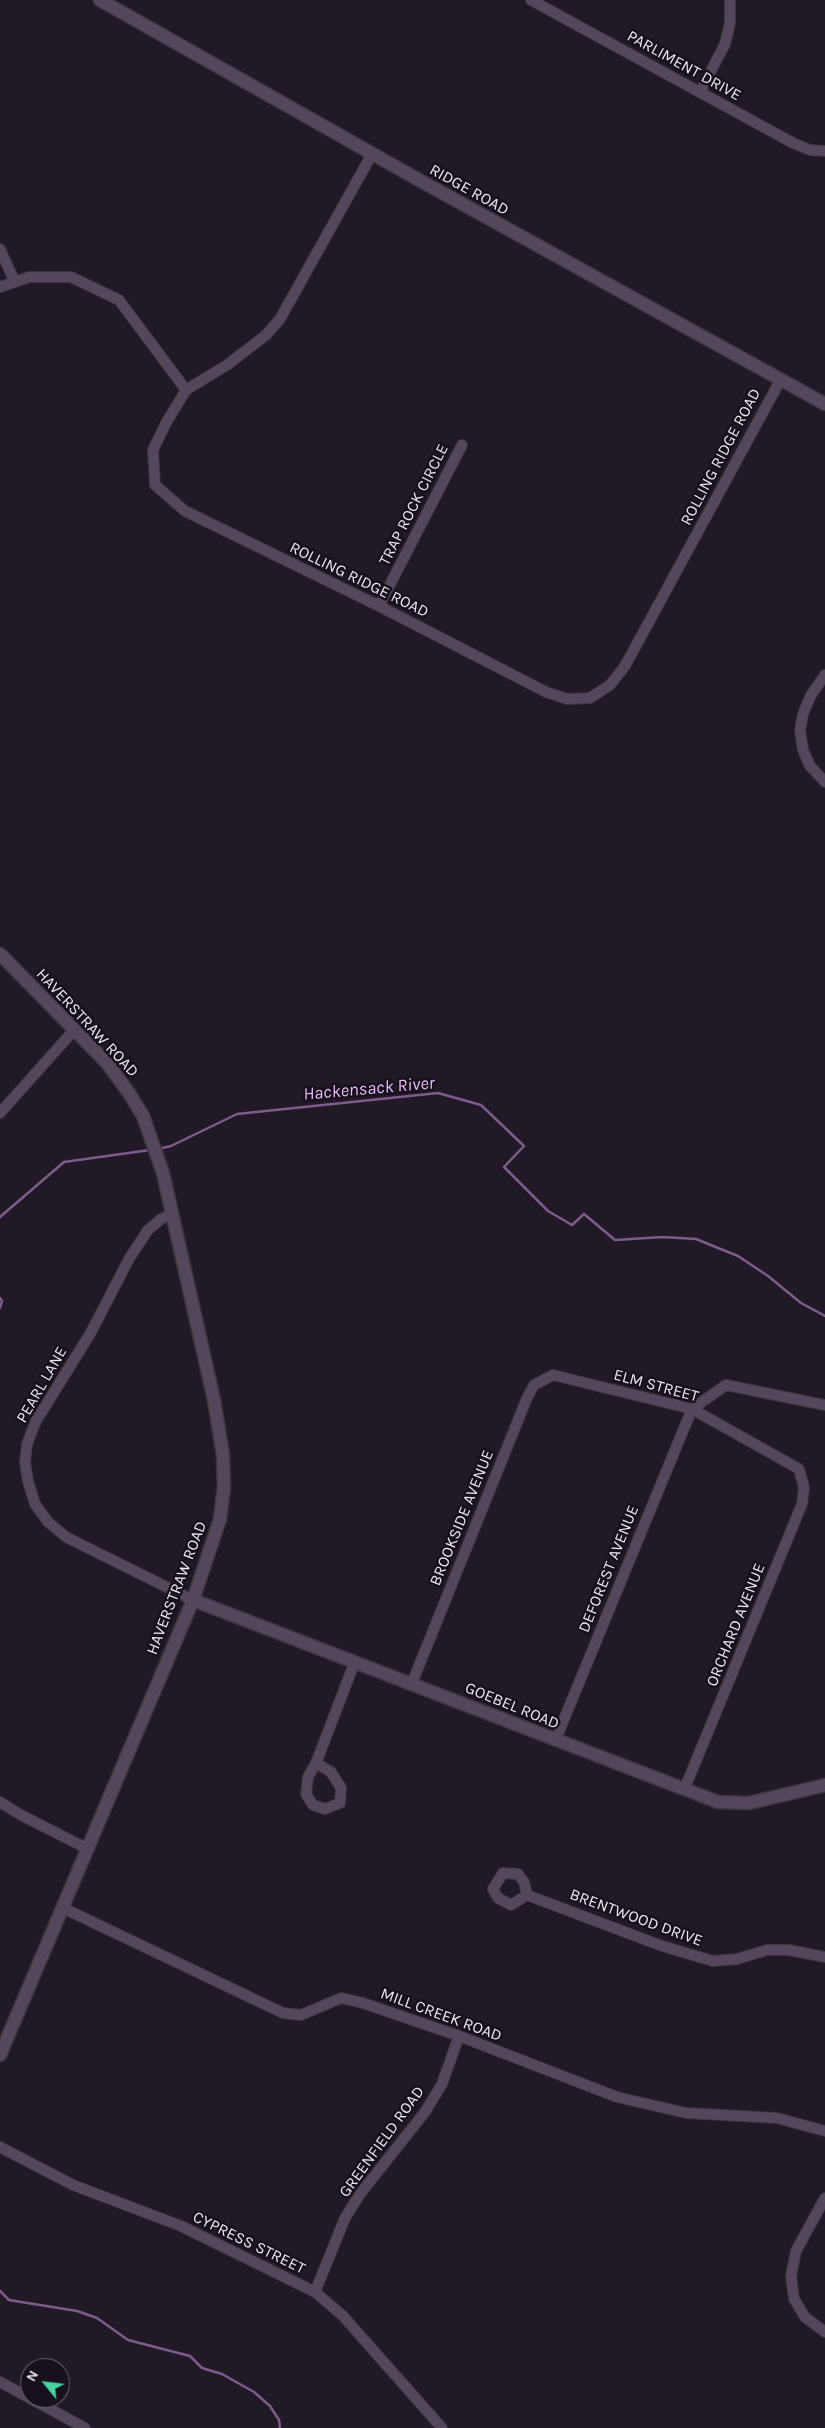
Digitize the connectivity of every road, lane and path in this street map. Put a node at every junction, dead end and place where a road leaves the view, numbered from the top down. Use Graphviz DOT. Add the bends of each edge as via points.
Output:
graph roads {
  1 [pos="100,0"];
  2 [pos="531,0"];
  3 [pos="730,0"];
  4 [pos="700,92"];
  5 [pos="825,152"];
  6 [pos="372,154"];
  7 [pos="0,249"];
  8 [pos="15,282"];
  9 [pos="0,287"];
  10 [pos="781,379"];
  11 [pos="186,390"];
  12 [pos="825,404"];
  13 [pos="462,445"];
  14 [pos="379,606"];
  15 [pos="825,675"];
  16 [pos="825,782"];
  17 [pos="0,954"];
  18 [pos="75,1029"];
  19 [pos="0,1112"];
  20 [pos="173,1213"];
  21 [pos="553,1375"];
  22 [pos="825,1405"];
  23 [pos="692,1409"];
  24 [pos="799,1469"];
  25 [pos="192,1600"];
  26 [pos="354,1664"];
  27 [pos="412,1683"];
  28 [pos="555,1741"];
  29 [pos="316,1764"];
  30 [pos="825,1785"];
  31 [pos="684,1790"];
  32 [pos="0,1802"];
  33 [pos="86,1848"];
  34 [pos="527,1895"];
  35 [pos="63,1908"];
  36 [pos="825,1957"];
  37 [pos="459,2036"];
  38 [pos="0,2054"];
  39 [pos="825,2131"];
  40 [pos="0,2147"];
  41 [pos="825,2198"];
  42 [pos="315,2292"];
  43 [pos="825,2332"];
  44 [pos="0,2382"];
  45 [pos="85,2428"];
  46 [pos="442,2428"];
  1 -- 6 [label="street, RIDGE ROAD"];
  2 -- 4 [label="street, PARLIMENT DRIVE"];
  3 -- 4 [label="street" via="730,23 725,44"];
  4 -- 5 [label="street, PARLIMENT DRIVE" via="793,143"];
  6 -- 10 [label="street, RIDGE ROAD"];
  6 -- 11 [label="street, ROLLING RIDGE ROAD" via="275,326 226,365"];
  7 -- 8 [label="street"];
  8 -- 9 [label="street"];
  8 -- 11 [label="street" via="30,277 71,278 119,300"];
  10 -- 12 [label="street, RIDGE ROAD"];
  10 -- 14 [label="street, ROLLING RIDGE ROAD" via="625,666 610,685 590,698 567,699 546,692"];
  11 -- 14 [label="street, ROLLING RIDGE ROAD" via="166,422 154,450 155,484 185,511"];
  13 -- 14 [label="street, TRAP ROCK CIRCLE"];
  15 -- 16 [label="street" via="811,695 800,730 810,766"];
  17 -- 18 [label="street, HAVERSTRAW ROAD"];
  18 -- 19 [label="street"];
  18 -- 20 [label="street, HAVERSTRAW ROAD" via="107,1063 143,1116"];
  20 -- 25 [label="street, HAVERSTRAW ROAD" via="224,1455 220,1519"];
  20 -- 25 [label="street, PEARL LANE" via="148,1230 129,1259 90,1334 36,1422 26,1444 25,1462 35,1504 48,1522 66,1537"];
  21 -- 23 [label="street, ELM STREET"];
  21 -- 27 [label="street, BROOKSIDE AVENUE" via="534,1385 527,1398"];
  22 -- 23 [label="street" via="726,1385"];
  23 -- 24 [label="street, ELM STREET"];
  23 -- 28 [label="street, DEFOREST AVENUE"];
  24 -- 31 [label="street, ORCHARD AVENUE" via="804,1488 802,1504"];
  25 -- 26 [label="street, GOEBEL ROAD"];
  25 -- 33 [label="street, HAVERSTRAW ROAD"];
  26 -- 27 [label="street, GOEBEL ROAD"];
  26 -- 29 [label="street"];
  27 -- 28 [label="street, GOEBEL ROAD"];
  28 -- 31 [label="street, GOEBEL ROAD"];
  29 -- 29 [label="street" via="308,1777 306,1794 313,1805 325,1809 340,1803 341,1788 331,1772"];
  30 -- 31 [label="street, GOEBEL ROAD" via="748,1803 718,1802"];
  32 -- 33 [label="street"];
  33 -- 35 [label="street, HAVERSTRAW ROAD"];
  34 -- 36 [label="street, BRENTWOOD DRIVE" via="662,1946 713,1961 737,1959 767,1950 789,1950"];
  35 -- 37 [label="street, MILL CREEK ROAD" via="283,2014 301,2015 341,1998"];
  35 -- 38 [label="street, HAVERSTRAW ROAD"];
  37 -- 39 [label="street, MILL CREEK ROAD" via="617,2097 686,2113 777,2118"];
  37 -- 42 [label="street, GREENFIELD ROAD" via="442,2084 425,2112 345,2218"];
  40 -- 42 [label="street, CYPRESS STREET" via="73,2185 181,2226"];
  41 -- 43 [label="street" via="796,2251 791,2276 794,2299 805,2317"];
  42 -- 46 [label="street, CYPRESS STREET" via="344,2316"];
  44 -- 45 [label="street"];
}
